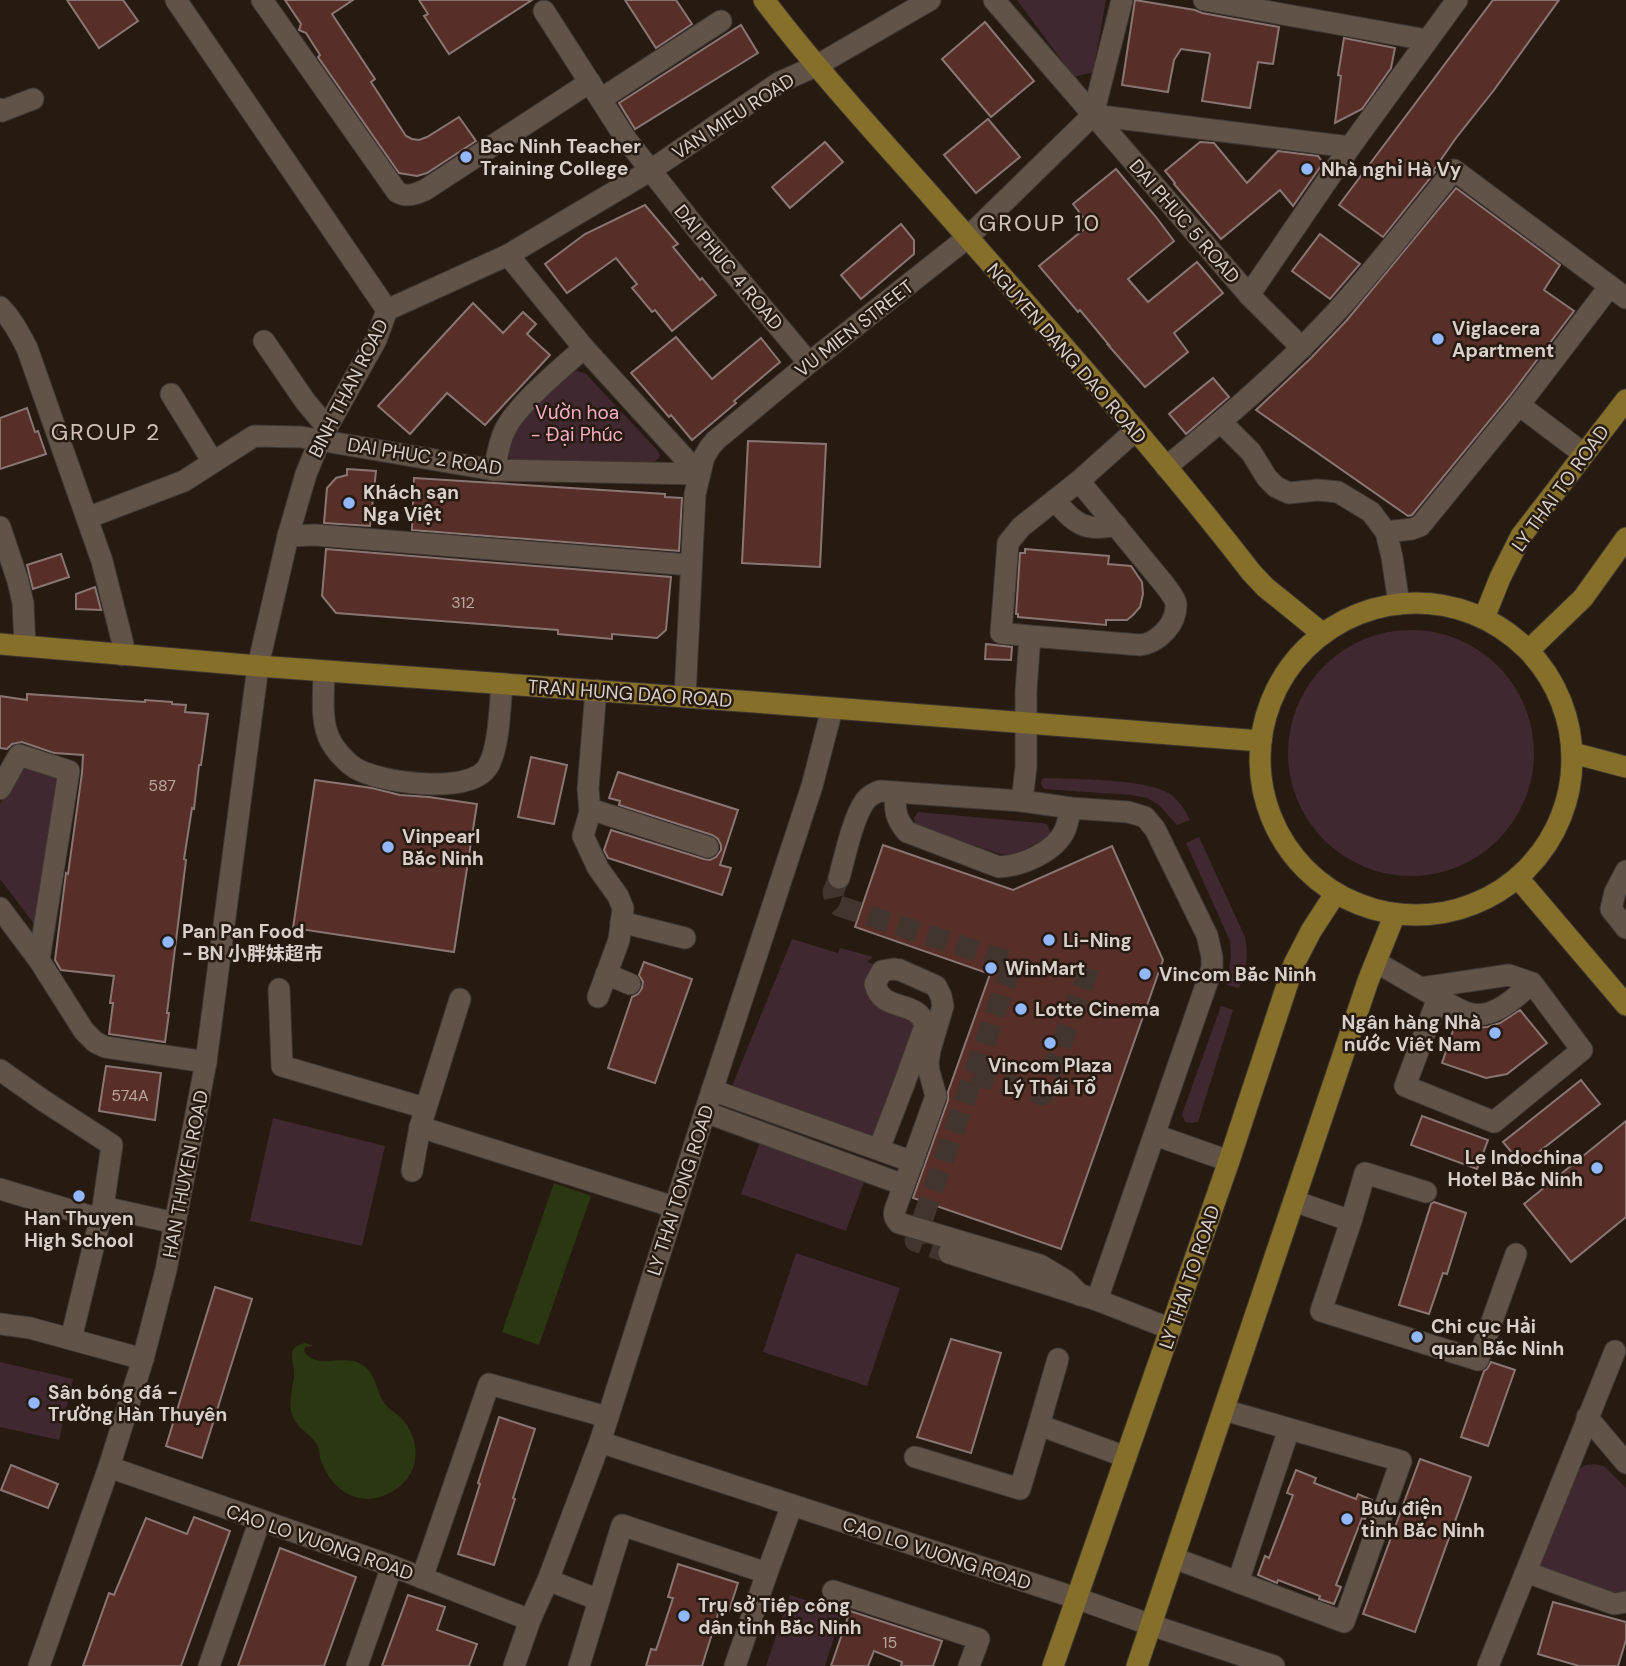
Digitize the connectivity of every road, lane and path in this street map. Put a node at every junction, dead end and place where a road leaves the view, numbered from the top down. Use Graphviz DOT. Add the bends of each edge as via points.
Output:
graph roads {
  1 [pos="176,0"];
  2 [pos="262,0"];
  3 [pos="764,0"];
  4 [pos="930,0"];
  5 [pos="994,0"];
  6 [pos="1122,0"];
  7 [pos="1204,0"];
  8 [pos="1457,0"];
  9 [pos="544,11"];
  10 [pos="721,21"];
  11 [pos="1427,40"];
  12 [pos="816,66"];
  13 [pos="595,91"];
  14 [pos="33,99"];
  15 [pos="0,109"];
  16 [pos="1093,115"];
  17 [pos="1350,147"];
  18 [pos="651,170"];
  19 [pos="967,239"];
  20 [pos="508,255"];
  21 [pos="1618,292"];
  22 [pos="1249,295"];
  23 [pos="0,307"];
  24 [pos="387,310"];
  25 [pos="264,341"];
  26 [pos="584,348"];
  27 [pos="1302,348"];
  28 [pos="809,363"];
  29 [pos="171,394"];
  30 [pos="1626,400"];
  31 [pos="1519,405"];
  32 [pos="1221,422"];
  33 [pos="1136,430"];
  34 [pos="323,433"];
  35 [pos="1584,454"];
  36 [pos="213,462"];
  37 [pos="1166,467"];
  38 [pos="494,470"];
  39 [pos="699,474"];
  40 [pos="1079,481"];
  41 [pos="1055,500"];
  42 [pos="87,518"];
  43 [pos="1116,526"];
  44 [pos="0,527"];
  45 [pos="1386,532"];
  46 [pos="288,536"];
  47 [pos="1626,538"];
  48 [pos="691,565"];
  49 [pos="1399,604"];
  50 [pos="1484,618"];
  51 [pos="1323,634"];
  52 [pos="1030,636"];
  53 [pos="0,644"];
  54 [pos="25,646"];
  55 [pos="1529,650"];
  56 [pos="122,655"];
  57 [pos="258,666"];
  58 [pos="324,671"];
  59 [pos="502,684"];
  60 [pos="596,690"];
  61 [pos="685,697"];
  62 [pos="832,709"];
  63 [pos="1027,723"];
  64 [pos="1261,741"];
  65 [pos="1573,753"];
  66 [pos="1626,767"];
  67 [pos="0,789"];
  68 [pos="895,792"];
  69 [pos="1022,801"];
  70 [pos="1071,808"];
  71 [pos="590,809"];
  72 [pos="708,846"];
  73 [pos="1626,871"];
  74 [pos="839,878"];
  75 [pos="1518,878"];
  76 [pos="1335,894"];
  77 [pos="0,908"];
  78 [pos="1395,914"];
  79 [pos="621,922"];
  80 [pos="1626,928"];
  81 [pos="685,938"];
  82 [pos="39,960"];
  83 [pos="1376,962"];
  84 [pos="606,974"];
  85 [pos="1532,983"];
  86 [pos="630,984"];
  87 [pos="279,989"];
  88 [pos="1429,993"];
  89 [pos="598,997"];
  90 [pos="460,999"];
  91 [pos="1626,1005"];
  92 [pos="206,1062"];
  93 [pos="0,1070"];
  94 [pos="904,1084"];
  95 [pos="712,1090"];
  96 [pos="936,1096"];
  97 [pos="705,1112"];
  98 [pos="423,1118"];
  99 [pos="1156,1135"];
  100 [pos="878,1149"];
  101 [pos="1229,1161"];
  102 [pos="913,1162"];
  103 [pos="412,1171"];
  104 [pos="904,1185"];
  105 [pos="0,1189"];
  106 [pos="1426,1192"];
  107 [pos="1294,1201"];
  108 [pos="674,1207"];
  109 [pos="102,1213"];
  110 [pos="1351,1221"];
  111 [pos="175,1223"];
  112 [pos="949,1253"];
  113 [pos="1516,1254"];
  114 [pos="1089,1297"];
  115 [pos="0,1324"];
  116 [pos="1171,1329"];
  117 [pos="71,1339"];
  118 [pos="1615,1351"];
  119 [pos="143,1359"];
  120 [pos="1058,1359"];
  121 [pos="1224,1410"];
  122 [pos="1587,1417"];
  123 [pos="607,1418"];
  124 [pos="1039,1424"];
  125 [pos="1289,1429"];
  126 [pos="600,1442"];
  127 [pos="915,1457"];
  128 [pos="1126,1457"];
  129 [pos="1626,1463"];
  130 [pos="109,1466"];
  131 [pos="792,1505"];
  132 [pos="260,1520"];
  133 [pos="1174,1558"];
  134 [pos="392,1566"];
  135 [pos="1526,1572"];
  136 [pos="767,1573"];
  137 [pos="422,1578"];
  138 [pos="548,1580"];
  139 [pos="1238,1582"];
  140 [pos="833,1591"];
  141 [pos="1076,1598"];
  142 [pos="599,1600"];
  143 [pos="1626,1602"];
  144 [pos="530,1620"];
  145 [pos="1151,1625"];
  146 [pos="39,1666"];
  147 [pos="209,1666"];
  148 [pos="357,1666"];
  149 [pos="514,1666"];
  150 [pos="579,1666"];
  151 [pos="735,1666"];
  152 [pos="969,1666"];
  153 [pos="1053,1666"];
  154 [pos="1137,1666"];
  155 [pos="1274,1666"];
  156 [pos="1488,1666"];
  1 -- 24 [label="street, BINH THAN ROAD"];
  2 -- 13 [label="street" via="402,195 425,190"];
  3 -- 12 [label="main road, NGUYEN DANG DAO ROAD"];
  4 -- 12 [label="street, VAN MIEU ROAD"];
  5 -- 16 [label="street, DAI PHUC 5 ROAD"];
  6 -- 16 [label="street"];
  7 -- 11 [label="street"];
  8 -- 11 [label="street, DAI PHUC 5 ROAD"];
  9 -- 13 [label="street, DAI PHUC 4 ROAD"];
  10 -- 13 [label="street"];
  11 -- 17 [label="street, DAI PHUC 5 ROAD"];
  12 -- 18 [label="street, VAN MIEU ROAD" via="780,82"];
  12 -- 19 [label="main road, NGUYEN DANG DAO ROAD"];
  13 -- 18 [label="street, DAI PHUC 4 ROAD"];
  14 -- 15 [label="street"];
  16 -- 17 [label="street"];
  16 -- 19 [label="street, VU MIEN STREET"];
  16 -- 22 [label="street, DAI PHUC 5 ROAD"];
  17 -- 22 [label="street, DAI PHUC 5 ROAD"];
  18 -- 20 [label="street, VAN MIEU ROAD"];
  18 -- 28 [label="street, DAI PHUC 4 ROAD"];
  19 -- 28 [label="street, VU MIEN STREET"];
  19 -- 33 [label="main road, NGUYEN DANG DAO ROAD"];
  20 -- 24 [label="street, VAN MIEU ROAD"];
  20 -- 26 [label="street"];
  21 -- 27 [label="street" via="1454,170"];
  21 -- 31 [label="street"];
  22 -- 27 [label="street"];
  23 -- 42 [label="street" via="27,348"];
  24 -- 34 [label="street, BINH THAN ROAD" via="376,340"];
  25 -- 34 [label="street"];
  26 -- 38 [label="street" via="513,416"];
  26 -- 39 [label="street"];
  27 -- 32 [label="street"];
  28 -- 39 [label="street, VU MIEN STREET" via="716,440"];
  29 -- 36 [label="street"];
  30 -- 35 [label="main road, LY THAI TO ROAD"];
  31 -- 35 [label="street"];
  31 -- 45 [label="street" via="1420,526"];
  32 -- 37 [label="street"];
  32 -- 45 [label="street" via="1251,452 1276,487 1289,493 1338,492 1371,512"];
  33 -- 37 [label="main road, NGUYEN DANG DAO ROAD"];
  33 -- 40 [label="street"];
  34 -- 36 [label="street, DAI PHUC 2 ROAD" via="254,436"];
  34 -- 38 [label="street, DAI PHUC 2 ROAD"];
  34 -- 46 [label="street, BINH THAN ROAD"];
  35 -- 50 [label="main road, LY THAI TO ROAD" via="1516,545"];
  36 -- 42 [label="street, DAI PHUC 2 ROAD" via="184,481"];
  37 -- 51 [label="main road, NGUYEN DANG DAO ROAD" via="1258,580"];
  38 -- 39 [label="street, DAI PHUC 2 ROAD"];
  39 -- 48 [label="street, VU MIEN STREET"];
  40 -- 41 [label="street"];
  40 -- 43 [label="street"];
  41 -- 43 [label="street" via="1067,515 1087,527"];
  41 -- 52 [label="street" via="1007,543 1001,634"];
  42 -- 56 [label="street" via="106,573"];
  43 -- 52 [label="street" via="1174,599 1173,618 1163,634 1148,645"];
  44 -- 54 [label="street" via="23,603"];
  45 -- 49 [label="street"];
  46 -- 48 [label="street"];
  46 -- 57 [label="street, BINH THAN ROAD"];
  47 -- 55 [label="main road" via="1583,598"];
  48 -- 61 [label="street, VU MIEN STREET"];
  49 -- 50 [label="main road" via="1449,606"];
  49 -- 51 [label="main road" via="1366,612"];
  50 -- 55 [label="main road"];
  51 -- 64 [label="main road" via="1284,676 1270,704"];
  52 -- 63 [label="street"];
  53 -- 54 [label="main road, TRAN HUNG DAO ROAD"];
  54 -- 56 [label="main road, TRAN HUNG DAO ROAD"];
  55 -- 65 [label="main road" via="1558,691"];
  56 -- 57 [label="main road, TRAN HUNG DAO ROAD"];
  57 -- 58 [label="main road, TRAN HUNG DAO ROAD"];
  57 -- 92 [label="street, HAN THUYEN ROAD"];
  58 -- 59 [label="main road, TRAN HUNG DAO ROAD"];
  58 -- 59 [label="street" via="325,725 340,754 355,768 423,784 477,778 487,767 494,750"];
  59 -- 60 [label="main road, TRAN HUNG DAO ROAD"];
  60 -- 61 [label="main road, TRAN HUNG DAO ROAD"];
  60 -- 71 [label="street"];
  61 -- 62 [label="main road, TRAN HUNG DAO ROAD"];
  62 -- 63 [label="main road, TRAN HUNG DAO ROAD"];
  62 -- 95 [label="street, LY THAI TONG ROAD" via="812,786"];
  63 -- 64 [label="main road, TRAN HUNG DAO ROAD"];
  63 -- 69 [label="street"];
  64 -- 76 [label="main road" via="1261,781 1274,826 1300,864"];
  65 -- 66 [label="main road"];
  65 -- 75 [label="main road" via="1570,789 1559,823"];
  67 -- 82 [label="street" via="19,755 69,771"];
  68 -- 69 [label="street"];
  68 -- 70 [label="street" via="899,823 907,832 999,867 1028,861 1054,845 1065,831"];
  68 -- 74 [label="street" via="880,791 866,800"];
  69 -- 70 [label="street"];
  70 -- 99 [label="street" via="1145,817 1210,945 1209,978"];
  71 -- 72 [label="street"];
  71 -- 79 [label="street" via="583,836 621,901"];
  73 -- 80 [label="street" via="1611,909"];
  75 -- 78 [label="main road" via="1463,908 1429,915"];
  75 -- 91 [label="main road"];
  76 -- 78 [label="main road"];
  76 -- 101 [label="main road, LY THAI TO ROAD" via="1294,964"];
  77 -- 82 [label="street"];
  78 -- 83 [label="main road"];
  79 -- 81 [label="street"];
  79 -- 84 [label="street"];
  82 -- 92 [label="street" via="95,1042"];
  83 -- 88 [label="street"];
  83 -- 107 [label="main road"];
  84 -- 86 [label="street"];
  84 -- 89 [label="street"];
  85 -- 88 [label="street" via="1509,975"];
  85 -- 88 [label="street" via="1500,1008 1483,1014 1471,1014"];
  85 -- 88 [label="street" via="1582,1050 1494,1122 1405,1086"];
  87 -- 98 [label="street" via="282,1066"];
  90 -- 98 [label="street"];
  92 -- 111 [label="street, HAN THUYEN ROAD"];
  93 -- 109 [label="street" via="112,1145"];
  94 -- 96 [label="street"];
  94 -- 96 [label="street" via="925,1026 919,1013 884,1001 877,993 874,984 883,971 893,969 936,986 942,996 928,1063"];
  94 -- 100 [label="street"];
  95 -- 97 [label="street, LY THAI TONG ROAD"];
  95 -- 100 [label="street"];
  96 -- 102 [label="street"];
  97 -- 104 [label="street"];
  97 -- 108 [label="street, LY THAI TONG ROAD"];
  98 -- 103 [label="street"];
  98 -- 108 [label="street"];
  99 -- 101 [label="street"];
  99 -- 114 [label="street"];
  100 -- 102 [label="street"];
  101 -- 116 [label="main road, LY THAI TO ROAD"];
  102 -- 104 [label="street"];
  104 -- 114 [label="street" via="894,1213 899,1223 1040,1265"];
  105 -- 109 [label="street"];
  106 -- 110 [label="street" via="1366,1172"];
  107 -- 110 [label="street"];
  107 -- 121 [label="main road"];
  108 -- 123 [label="street, LY THAI TONG ROAD"];
  109 -- 111 [label="street"];
  109 -- 117 [label="street"];
  110 -- 113 [label="street" via="1321,1311 1478,1360"];
  111 -- 119 [label="street, HAN THUYEN ROAD"];
  112 -- 114 [label="street"];
  114 -- 116 [label="street"];
  115 -- 117 [label="street"];
  116 -- 128 [label="main road, LY THAI TO ROAD"];
  117 -- 119 [label="street"];
  118 -- 122 [label="street"];
  119 -- 130 [label="street, HAN THUYEN ROAD"];
  120 -- 124 [label="street"];
  121 -- 125 [label="street"];
  121 -- 133 [label="main road"];
  122 -- 129 [label="street"];
  122 -- 135 [label="street"];
  123 -- 126 [label="street, LY THAI TONG ROAD"];
  123 -- 137 [label="street" via="489,1384"];
  124 -- 127 [label="street" via="1020,1489"];
  124 -- 128 [label="street"];
  125 -- 139 [label="street"];
  125 -- 139 [label="street" via="1401,1461 1344,1622"];
  126 -- 131 [label="street, CAO LO VUONG ROAD"];
  126 -- 138 [label="street, LY THAI TONG ROAD"];
  128 -- 141 [label="main road, LY THAI TO ROAD"];
  130 -- 132 [label="street, CAO LO VUONG ROAD"];
  130 -- 146 [label="street, HAN THUYEN ROAD"];
  131 -- 136 [label="street"];
  131 -- 141 [label="street, CAO LO VUONG ROAD"];
  132 -- 134 [label="street, CAO LO VUONG ROAD"];
  132 -- 147 [label="street"];
  133 -- 139 [label="street"];
  133 -- 145 [label="main road"];
  134 -- 137 [label="street, CAO LO VUONG ROAD"];
  134 -- 148 [label="street"];
  135 -- 143 [label="street" via="1614,1604"];
  135 -- 156 [label="street"];
  136 -- 142 [label="street" via="622,1525"];
  136 -- 151 [label="street"];
  137 -- 144 [label="street, CAO LO VUONG ROAD"];
  138 -- 142 [label="street"];
  138 -- 144 [label="street, LY THAI TONG ROAD"];
  140 -- 152 [label="street" via="979,1639"];
  141 -- 145 [label="street, CAO LO VUONG ROAD"];
  141 -- 153 [label="main road, LY THAI TO ROAD"];
  142 -- 150 [label="street"];
  144 -- 149 [label="street, LY THAI TONG ROAD"];
  145 -- 154 [label="main road"];
  145 -- 155 [label="street, CAO LO VUONG ROAD"];
}
